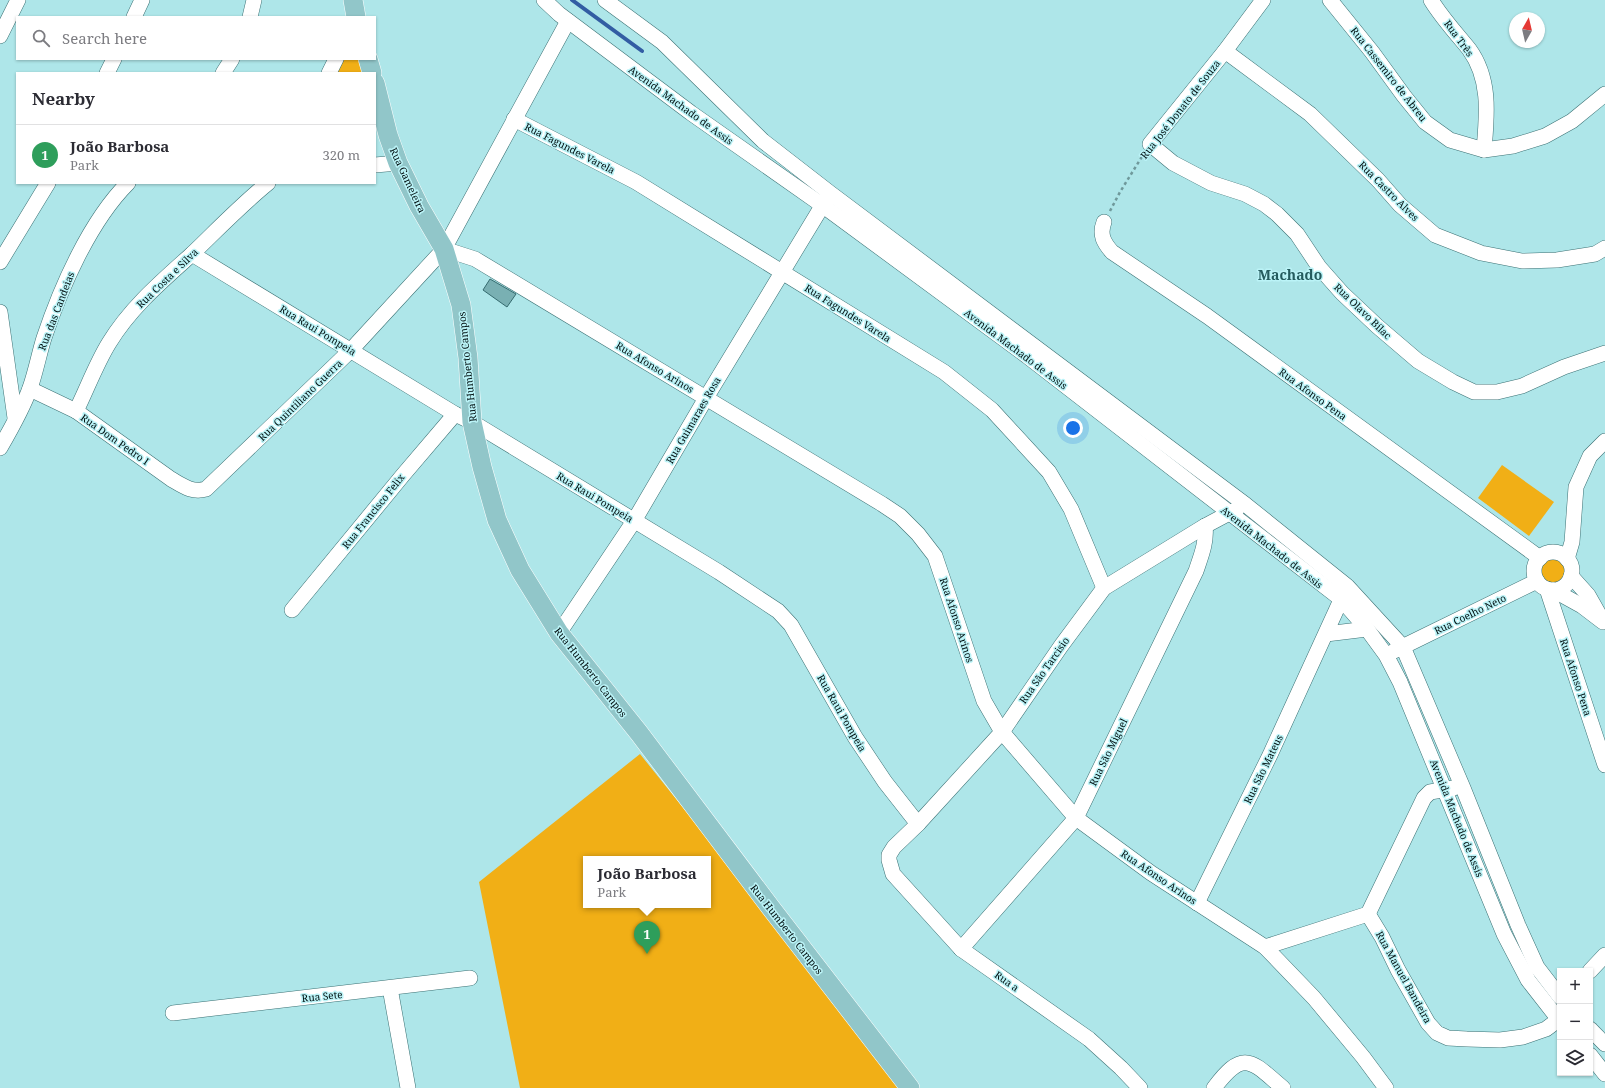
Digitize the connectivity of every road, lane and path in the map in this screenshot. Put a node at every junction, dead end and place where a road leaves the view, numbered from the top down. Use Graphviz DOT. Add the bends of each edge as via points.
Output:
graph roads {
  1 [pos="18,0"];
  2 [pos="142,0"];
  3 [pos="254,0"];
  4 [pos="544,0"];
  5 [pos="605,0"];
  6 [pos="1263,0"];
  7 [pos="1330,0"];
  8 [pos="1431,0"];
  9 [pos="134,16"];
  10 [pos="250,16"];
  11 [pos="568,21"];
  12 [pos="0,36"];
  13 [pos="1225,51"];
  14 [pos="114,60"];
  15 [pos="231,60"];
  16 [pos="336,60"];
  17 [pos="368,60"];
  18 [pos="108,72"];
  19 [pos="224,72"];
  20 [pos="330,72"];
  21 [pos="372,72"];
  22 [pos="376,87"];
  23 [pos="1605,94"];
  24 [pos="514,119"];
  25 [pos="1150,144"];
  26 [pos="1484,150"];
  27 [pos="398,164"];
  28 [pos="376,165"];
  29 [pos="47,184"];
  30 [pos="127,184"];
  31 [pos="267,184"];
  32 [pos="826,199"];
  33 [pos="1104,222"];
  34 [pos="1605,248"];
  35 [pos="444,249"];
  36 [pos="192,254"];
  37 [pos="0,262"];
  38 [pos="782,271"];
  39 [pos="0,312"];
  40 [pos="351,350"];
  41 [pos="1605,353"];
  42 [pos="30,389"];
  43 [pos="706,398"];
  44 [pos="76,411"];
  45 [pos="455,414"];
  46 [pos="15,418"];
  47 [pos="472,422"];
  48 [pos="1605,441"];
  49 [pos="1,443"];
  50 [pos="199,491"];
  51 [pos="1246,505"];
  52 [pos="1229,513"];
  53 [pos="634,521"];
  54 [pos="1205,526"];
  55 [pos="1562,556"];
  56 [pos="1540,558"];
  57 [pos="1571,576"];
  58 [pos="1546,586"];
  59 [pos="1104,588"];
  60 [pos="1344,593"];
  61 [pos="292,610"];
  62 [pos="1604,623"];
  63 [pos="1367,629"];
  64 [pos="559,633"];
  65 [pos="1326,634"];
  66 [pos="1403,647"];
  67 [pos="1386,655"];
  68 [pos="1002,732"];
  69 [pos="1605,765"];
  70 [pos="1463,788"];
  71 [pos="1445,789"];
  72 [pos="1076,818"];
  73 [pos="918,824"];
  74 [pos="889,860"];
  75 [pos="1197,903"];
  76 [pos="1368,914"];
  77 [pos="1265,947"];
  78 [pos="961,949"];
  79 [pos="1605,955"];
  80 [pos="1593,968"];
  81 [pos="470,978"];
  82 [pos="390,988"];
  83 [pos="1557,993"];
  84 [pos="173,1012"];
  85 [pos="1557,1016"];
  86 [pos="1557,1021"];
  87 [pos="1593,1032"];
  88 [pos="1605,1044"];
  89 [pos="1593,1059"];
  90 [pos="1604,1073"];
  91 [pos="408,1088"];
  92 [pos="910,1088"];
  93 [pos="1140,1088"];
  94 [pos="1214,1088"];
  95 [pos="1283,1088"];
  96 [pos="1386,1088"];
  1 -- 12 [label="street"];
  2 -- 9 [label="street"];
  3 -- 10 [label="street"];
  4 -- 11 [label="street, Avenida Machado de Assis"];
  5 -- 32 [label="street, Avenida Machado de Assis" via="662,42"];
  6 -- 13 [label="street, Rua José Donato de Souza"];
  7 -- 26 [label="street, Rua Cassemiro de Abreu" via="1426,122 1450,140"];
  8 -- 26 [label="street, Rua Três" via="1470,51 1485,82 1488,111"];
  11 -- 24 [label="street"];
  11 -- 32 [label="street, Avenida Machado de Assis" via="691,113"];
  13 -- 25 [label="street, Rua José Donato de Souza"];
  13 -- 34 [label="street, Rua Castro Alves" via="1310,114 1378,180 1400,206 1435,235 1481,253 1522,261 1557,260 1595,254"];
  14 -- 18 [label="street"];
  15 -- 19 [label="street"];
  16 -- 20 [label="street"];
  17 -- 21 [label="main road"];
  22 -- 27 [label="main road, Rua Gameleira"];
  23 -- 26 [label="street, Rua Cassemiro de Abreu" via="1572,121 1545,136 1513,146"];
  24 -- 35 [label="street"];
  24 -- 38 [label="street, Rua Fagundes Varela" via="636,182"];
  25 -- 33 [label="path, Rua José Donato de Souza"];
  25 -- 41 [label="street, Rua Olavo Bilac" via="1173,163 1204,180 1245,194 1264,204 1297,234 1319,267 1377,326 1418,361 1474,392 1497,392 1522,386 1564,367"];
  27 -- 28 [label="street"];
  27 -- 35 [label="main road, Rua Gameleira"];
  29 -- 37 [label="street"];
  30 -- 42 [label="street, Rua das Candeias" via="116,195 90,233 68,277 45,337"];
  31 -- 36 [label="street, Rua Costa e Silva"];
  32 -- 38 [label="street, Rua Guimaraes Rosa"];
  32 -- 51 [label="street, Avenida Machado de Assis"];
  32 -- 52 [label="street, Avenida Machado de Assis"];
  33 -- 56 [label="street, Rua Afonso Pena" via="1101,229 1104,243 1112,252 1207,316"];
  35 -- 40 [label="street, Rua Quintiliano Guerra"];
  35 -- 43 [label="street, Rua Afonso Arinos" via="475,259"];
  35 -- 47 [label="main road, Rua Humberto Campos" via="461,305 468,358"];
  36 -- 40 [label="street, Rua Raui Pompeia"];
  36 -- 44 [label="street, Rua Costa e Silva" via="153,288 109,343"];
  38 -- 43 [label="street, Rua Guimaraes Rosa"];
  38 -- 59 [label="street, Rua Fagundes Varela" via="944,372 992,410 1049,472 1071,509"];
  39 -- 46 [label="street"];
  40 -- 45 [label="street, Rua Raui Pompeia"];
  40 -- 50 [label="street, Rua Quintiliano Guerra" via="206,489"];
  42 -- 44 [label="street, Rua Dom Pedro I"];
  42 -- 46 [label="street, Rua das Candeias"];
  43 -- 53 [label="street, Rua Guimaraes Rosa"];
  43 -- 68 [label="street, Rua Afonso Arinos" via="882,504 900,516 918,534 934,556 984,701"];
  44 -- 50 [label="street, Rua Dom Pedro I" via="171,479 184,487"];
  45 -- 47 [label="street, Rua Raui Pompeia"];
  45 -- 61 [label="street, Rua Francisco Felix"];
  46 -- 49 [label="street, Rua das Candeias"];
  47 -- 53 [label="street, Rua Raui Pompeia"];
  47 -- 64 [label="main road, Rua Humberto Campos" via="497,520 520,570"];
  48 -- 55 [label="street" via="1590,456 1576,487 1572,542"];
  51 -- 52 [label="street, Rua São Tarcisio"];
  51 -- 60 [label="street, Avenida Machado de Assis"];
  52 -- 54 [label="street, Rua São Tarcisio"];
  52 -- 60 [label="street, Avenida Machado de Assis"];
  53 -- 64 [label="street, Rua Guimaraes Rosa"];
  53 -- 73 [label="street, Rua Raui Pompeia" via="778,611 791,625 855,737 885,782"];
  54 -- 59 [label="street, Rua São Tarcisio"];
  54 -- 72 [label="street, Rua São Miguel" via="1204,546 1196,571"];
  55 -- 56 [label="street" via="1545,554"];
  55 -- 57 [label="street" via="1572,570"];
  56 -- 58 [label="street" via="1534,569"];
  57 -- 58 [label="street" via="1569,582 1559,589"];
  57 -- 62 [label="street" via="1588,595"];
  58 -- 62 [label="street" via="1582,606"];
  58 -- 66 [label="street, Rua Coelho Neto"];
  58 -- 69 [label="street, Rua Afonso Pena"];
  59 -- 68 [label="street, Rua São Tarcisio"];
  60 -- 63 [label="street, Avenida Machado de Assis"];
  60 -- 65 [label="street, Rua São Mateus"];
  60 -- 66 [label="street, Avenida Machado de Assis"];
  63 -- 65 [label="street"];
  63 -- 67 [label="street, Avenida Machado de Assis"];
  64 -- 92 [label="main road, Rua Humberto Campos" via="639,733 770,908"];
  65 -- 75 [label="street, Rua São Mateus"];
  66 -- 67 [label="street, Rua Coelho Neto"];
  66 -- 70 [label="street, Avenida Machado de Assis"];
  67 -- 71 [label="street, Avenida Machado de Assis"];
  68 -- 72 [label="street, Rua Afonso Arinos"];
  68 -- 73 [label="street, Rua São Tarcisio"];
  70 -- 71 [label="street"];
  70 -- 83 [label="street, Avenida Machado de Assis" via="1518,926 1537,967"];
  71 -- 76 [label="street" via="1430,792 1424,798"];
  71 -- 85 [label="street, Avenida Machado de Assis" via="1504,934 1528,980"];
  72 -- 75 [label="street, Rua Afonso Arinos"];
  72 -- 78 [label="street, Rua São Miguel"];
  73 -- 74 [label="street, Rua São Tarcisio" via="894,847"];
  74 -- 78 [label="street, Rua a" via="893,874"];
  75 -- 77 [label="street, Rua Afonso Arinos"];
  76 -- 77 [label="street"];
  76 -- 86 [label="street, Rua Manuel Bandeira" via="1428,1023 1437,1033 1448,1038 1508,1039 1536,1034"];
  77 -- 96 [label="street, Rua Afonso Arinos" via="1314,998"];
  78 -- 93 [label="street, Rua a" via="1088,1039"];
  79 -- 80 [label="street"];
  81 -- 82 [label="street, Rua Sete"];
  82 -- 84 [label="street, Rua Sete"];
  82 -- 91 [label="street"];
  87 -- 88 [label="street"];
  89 -- 90 [label="street"];
  94 -- 95 [label="street" via="1228,1070 1248,1062 1256,1065"];
}
